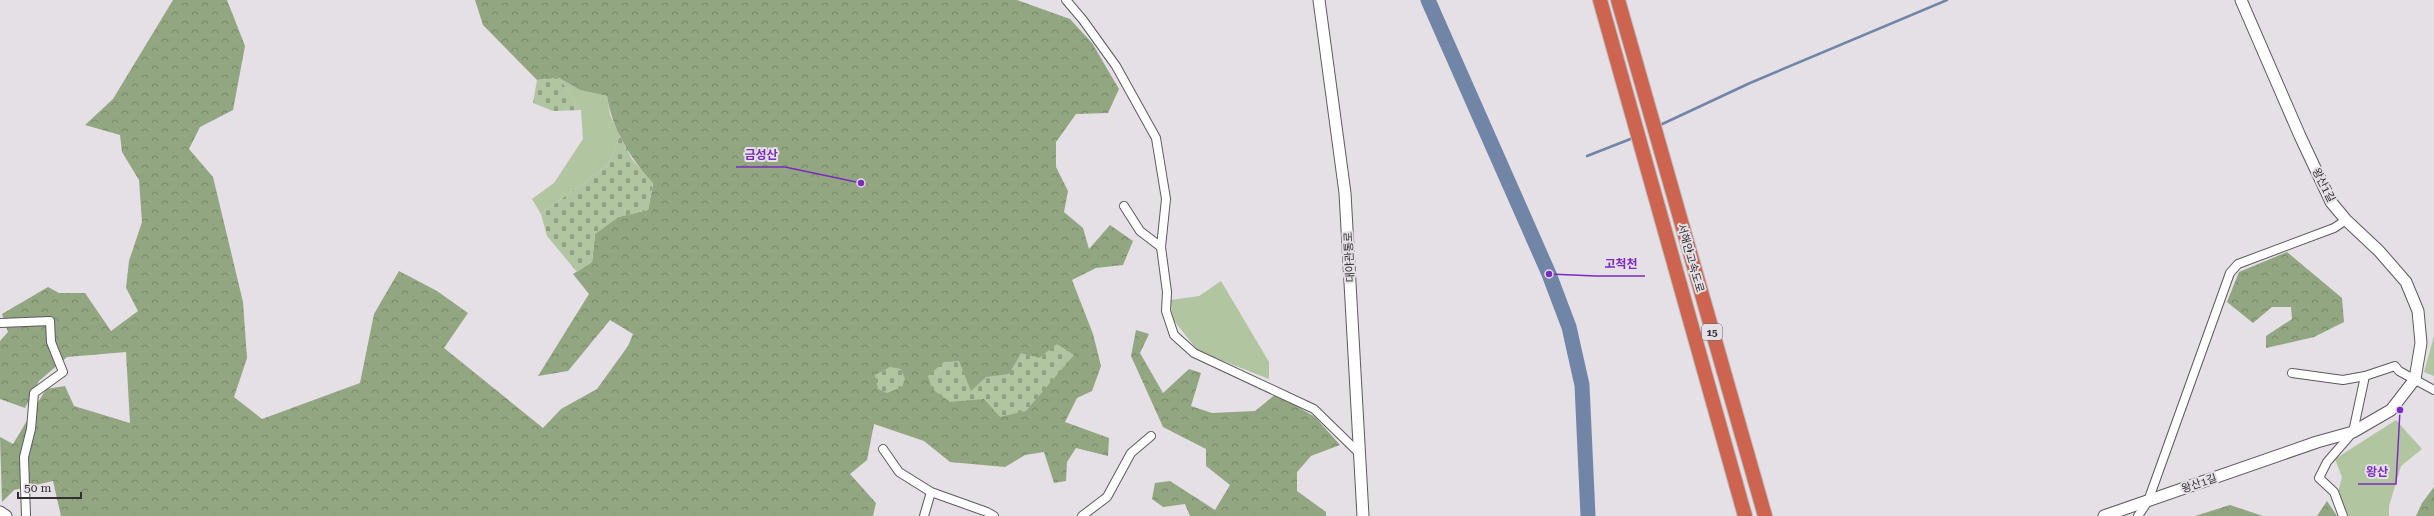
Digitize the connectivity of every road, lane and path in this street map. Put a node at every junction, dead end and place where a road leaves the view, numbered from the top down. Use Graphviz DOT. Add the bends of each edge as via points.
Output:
graph roads {
  1 [pos="1066,0"];
  2 [pos="1319,0"];
  3 [pos="1600,0"];
  4 [pos="1618,0"];
  5 [pos="2241,0"];
  6 [pos="1124,206"];
  7 [pos="2346,220"];
  8 [pos="1160,246"];
  9 [pos="0,323"];
  10 [pos="2292,373"];
  11 [pos="2365,376"];
  12 [pos="2415,379"];
  13 [pos="2434,390"];
  14 [pos="2353,432"];
  15 [pos="1151,436"];
  16 [pos="883,449"];
  17 [pos="1359,453"];
  18 [pos="931,492"];
  19 [pos="2148,501"];
  20 [pos="0,512"];
  21 [pos="6,516"];
  22 [pos="26,516"];
  23 [pos="924,516"];
  24 [pos="994,516"];
  25 [pos="1082,516"];
  26 [pos="1363,516"];
  27 [pos="1745,516"];
  28 [pos="1765,516"];
  29 [pos="2104,516"];
  30 [pos="2138,516"];
  31 [pos="2343,516"];
  1 -- 8 [label="street" via="1116,66 1156,138 1166,199"];
  2 -- 17 [label="street, 대야관통로" via="1345,193"];
  3 -- 27 [label="highway, 서해안고속도로 / 15" via="1646,155"];
  4 -- 28 [label="highway, 서해안고속도로 / 15"];
  5 -- 7 [label="street, 왕산1길" via="2331,202"];
  6 -- 8 [label="street" via="1140,231"];
  7 -- 12 [label="street, 왕산1길" via="2379,251 2406,282 2418,311 2421,343"];
  7 -- 19 [label="street" via="2334,228 2238,264 2230,274"];
  8 -- 17 [label="street" via="1167,292 1166,311 1174,335 1194,353 1314,409"];
  9 -- 22 [label="street" via="50,321 51,342 63,372 34,393 31,429 24,457"];
  10 -- 11 [label="street" via="2343,380"];
  11 -- 12 [label="street" via="2394,366"];
  11 -- 14 [label="street"];
  12 -- 13 [label="street"];
  12 -- 14 [label="street, 왕산1길" via="2391,410"];
  14 -- 19 [label="street, 왕산1길" via="2317,442"];
  14 -- 31 [label="street" via="2327,462 2319,478 2334,492"];
  15 -- 25 [label="street" via="1131,453 1107,497"];
  16 -- 18 [label="street" via="899,472"];
  17 -- 26 [label="street, 대야관통로"];
  18 -- 23 [label="street"];
  18 -- 24 [label="street"];
  19 -- 29 [label="street, 왕산1길"];
  19 -- 30 [label="street"];
  20 -- 21 [label="street"];
}
